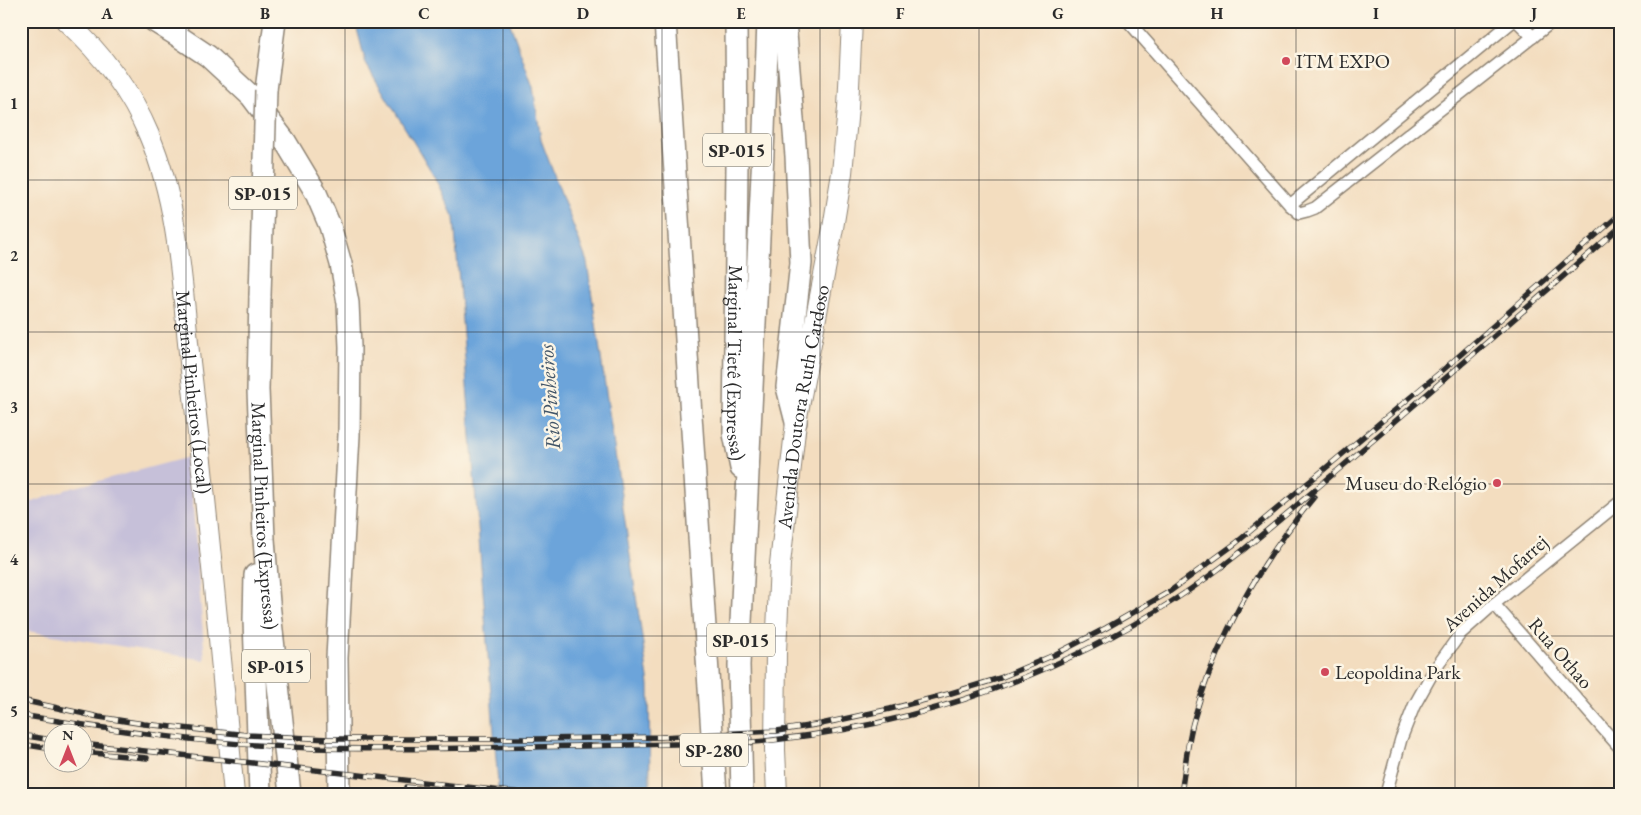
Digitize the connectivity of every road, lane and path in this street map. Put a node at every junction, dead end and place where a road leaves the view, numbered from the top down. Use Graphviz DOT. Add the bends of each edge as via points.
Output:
graph roads {
  1 [pos="66,21"];
  2 [pos="154,21"];
  3 [pos="275,21"];
  4 [pos="665,21"];
  5 [pos="736,21"];
  6 [pos="768,21"];
  7 [pos="785,21"];
  8 [pos="852,21"];
  9 [pos="1128,21"];
  10 [pos="1515,21"];
  11 [pos="1553,21"];
  12 [pos="1533,37"];
  13 [pos="1290,205"];
  14 [pos="796,422"];
  15 [pos="748,486"];
  16 [pos="1620,502"];
  17 [pos="264,539"];
  18 [pos="1494,604"];
  19 [pos="1620,748"];
  20 [pos="234,794"];
  21 [pos="260,794"];
  22 [pos="290,794"];
  23 [pos="339,794"];
  24 [pos="716,794"];
  25 [pos="742,794"];
  26 [pos="777,794"];
  27 [pos="1386,794"];
  1 -- 20 [label="highway, Marginal Pinheiros (Local)" via="109,67 130,97 149,134 162,171 174,226 199,438"];
  2 -- 23 [label="highway" via="208,56 251,96 315,191 341,264 348,302 350,347 337,658"];
  3 -- 17 [label="highway, Marginal Pinheiros (Expressa) / SP-015, bridge" via="266,90 258,390"];
  4 -- 24 [label="highway, SP-280"];
  5 -- 15 [label="highway, Marginal Tietê (Expressa) / SP-015" via="734,434 738,459"];
  6 -- 15 [label="highway"];
  7 -- 14 [label="highway" via="801,263 787,387"];
  8 -- 14 [label="highway, Avenida Doutora Ruth Cardoso" via="842,173"];
  9 -- 13 [label="street"];
  10 -- 12 [label="street"];
  10 -- 13 [label="street"];
  11 -- 12 [label="street"];
  12 -- 13 [label="street" via="1315,208 1299,212"];
  14 -- 26 [label="highway, Avenida Doutora Ruth Cardoso" via="780,564 775,750"];
  15 -- 25 [label="highway, Marginal Tietê (Expressa) / SP-015" via="740,665"];
  16 -- 18 [label="street, Avenida Mofarrej"];
  17 -- 21 [label="highway" via="258,557 254,620"];
  17 -- 22 [label="highway, Marginal Pinheiros (Expressa) / SP-015"];
  18 -- 19 [label="street, Rua Othao"];
  18 -- 27 [label="street, Avenida Mofarrej" via="1460,634 1433,672 1401,739"];
}
